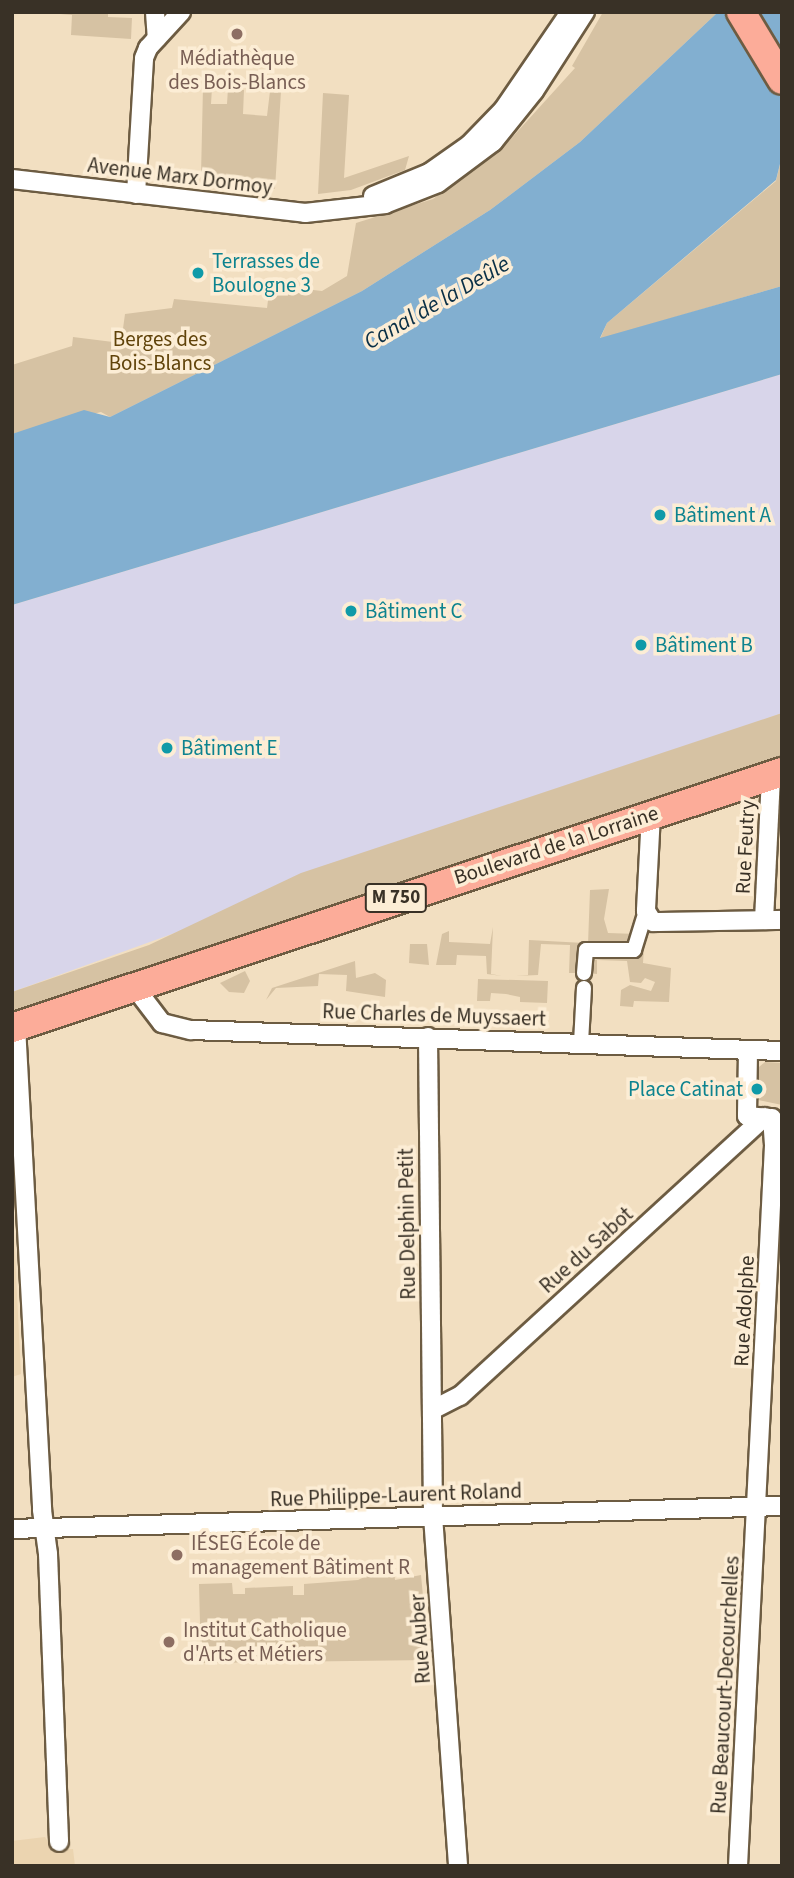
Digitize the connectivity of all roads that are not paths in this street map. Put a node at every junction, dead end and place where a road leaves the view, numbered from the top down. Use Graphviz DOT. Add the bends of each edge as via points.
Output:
graph roads {
  1 [pos="155,12"];
  2 [pos="181,12"];
  3 [pos="741,12"];
  4 [pos="757,12"];
  5 [pos="573,15"];
  6 [pos="157,38"];
  7 [pos="782,53"];
  8 [pos="782,80"];
  9 [pos="12,179"];
  10 [pos="136,194"];
  11 [pos="776,774"];
  12 [pos="650,814"];
  13 [pos="646,911"];
  14 [pos="773,920"];
  15 [pos="584,973"];
  16 [pos="584,988"];
  17 [pos="136,989"];
  18 [pos="428,1037"];
  19 [pos="15,1038"];
  20 [pos="580,1043"];
  21 [pos="748,1051"];
  22 [pos="782,1051"];
  23 [pos="773,1118"];
  24 [pos="434,1409"];
  25 [pos="782,1506"];
  26 [pos="758,1507"];
  27 [pos="433,1516"];
  28 [pos="45,1528"];
  29 [pos="12,1529"];
  30 [pos="59,1842"];
  31 [pos="458,1866"];
  32 [pos="738,1866"];
  1 -- 6 [label="street"];
  2 -- 6 [label="street"];
  3 -- 8 [label="main road"];
  4 -- 7 [label="main road"];
  5 -- 10 [label="street, Avenue Marx Dormoy" via="534,92 484,151 421,192 342,212 304,213"];
  6 -- 10 [label="street" via="144,58"];
  9 -- 10 [label="street, Avenue Marx Dormoy"];
  11 -- 12 [label="main road, Boulevard de la Lorraine / M 750"];
  11 -- 14 [label="street, Rue Feutry"];
  12 -- 13 [label="street"];
  12 -- 17 [label="main road, Boulevard de la Lorraine / M 750" via="287,933"];
  13 -- 14 [label="street" via="660,924"];
  13 -- 15 [label="street" via="634,950 586,950"];
  16 -- 20 [label="street"];
  17 -- 18 [label="street, Rue Charles de Muyssaert" via="162,1023 198,1037"];
  17 -- 19 [label="main road, Boulevard de la Lorraine / M 750"];
  18 -- 20 [label="street, Rue Charles de Muyssaert"];
  18 -- 24 [label="street, Rue Delphin Petit"];
  19 -- 28 [label="street"];
  20 -- 21 [label="street, Rue Charles de Muyssaert"];
  21 -- 22 [label="street"];
  21 -- 23 [label="street" via="747,1116"];
  23 -- 24 [label="street, Rue du Sabot" via="460,1396"];
  23 -- 26 [label="street, Rue Adolphe"];
  24 -- 27 [label="street, Rue Auber"];
  25 -- 26 [label="street, Rue Philippe-Laurent Roland"];
  26 -- 27 [label="street, Rue Philippe-Laurent Roland"];
  26 -- 32 [label="street, Rue Beaucourt-Decourchelles"];
  27 -- 28 [label="street, Rue Philippe-Laurent Roland"];
  27 -- 31 [label="street, Rue Auber"];
  28 -- 29 [label="street, Rue Philippe-Laurent Roland"];
  28 -- 30 [label="street"];
}
